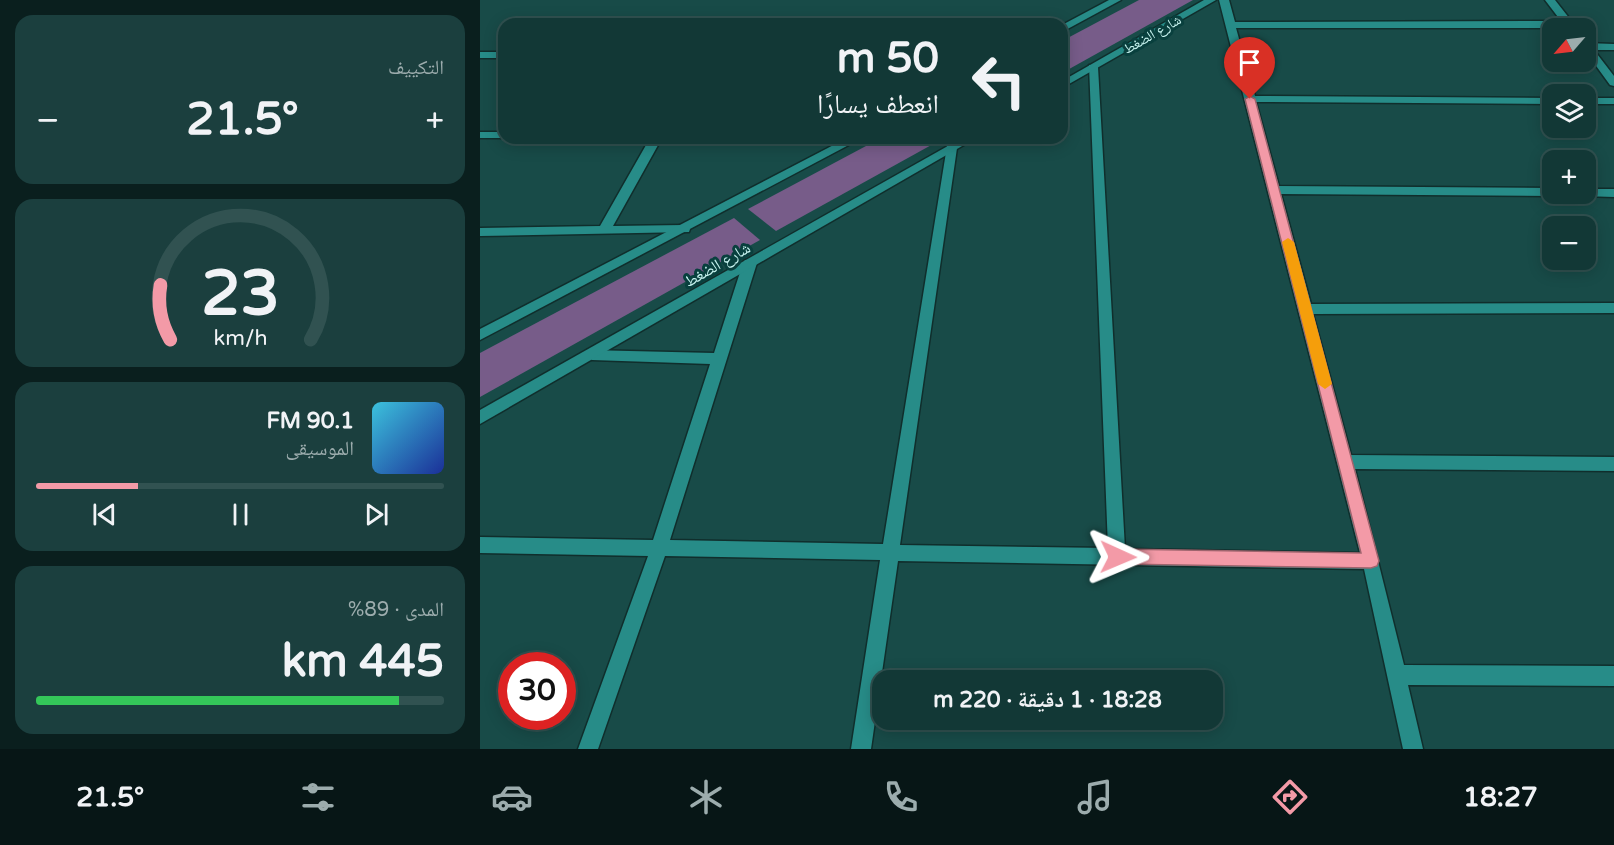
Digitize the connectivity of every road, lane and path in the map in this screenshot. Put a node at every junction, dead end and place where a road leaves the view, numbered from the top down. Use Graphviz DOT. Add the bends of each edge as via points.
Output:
graph roads {
  1 [pos="1116,0"];
  2 [pos="1211,0"];
  3 [pos="1224,0"];
  4 [pos="1551,0"];
  5 [pos="1565,18"];
  6 [pos="1231,25"];
  7 [pos="1068,26"];
  8 [pos="1542,26"];
  9 [pos="1596,47"];
  10 [pos="1614,47"];
  11 [pos="480,56"];
  12 [pos="498,56"];
  13 [pos="1596,60"];
  14 [pos="1093,67"];
  15 [pos="1068,82"];
  16 [pos="1614,82"];
  17 [pos="1250,99"];
  18 [pos="1542,101"];
  19 [pos="1596,101"];
  20 [pos="1614,101"];
  21 [pos="480,135"];
  22 [pos="498,135"];
  23 [pos="653,144"];
  24 [pos="845,144"];
  25 [pos="959,144"];
  26 [pos="951,148"];
  27 [pos="1274,190"];
  28 [pos="1542,192"];
  29 [pos="1596,192"];
  30 [pos="1614,193"];
  31 [pos="684,229"];
  32 [pos="604,230"];
  33 [pos="480,232"];
  34 [pos="750,263"];
  35 [pos="1614,308"];
  36 [pos="1305,309"];
  37 [pos="480,335"];
  38 [pos="592,354"];
  39 [pos="720,359"];
  40 [pos="480,418"];
  41 [pos="1345,462"];
  42 [pos="1614,464"];
  43 [pos="480,545"];
  44 [pos="659,549"];
  45 [pos="891,553"];
  46 [pos="1118,557"];
  47 [pos="1371,561"];
  48 [pos="1396,675"];
  49 [pos="1614,676"];
  50 [pos="588,749"];
  51 [pos="861,749"];
  52 [pos="1413,749"];
  1 -- 7 [label="street"];
  2 -- 14 [label="street, شارع الضغط"];
  3 -- 6 [label="street"];
  4 -- 5 [label="street"];
  6 -- 8 [label="street"];
  6 -- 17 [label="street"];
  9 -- 10 [label="street"];
  11 -- 12 [label="street"];
  13 -- 16 [label="street"];
  14 -- 15 [label="street, شارع الضغط"];
  14 -- 46 [label="street"];
  17 -- 18 [label="street"];
  17 -- 27 [label="street"];
  19 -- 20 [label="street"];
  21 -- 22 [label="street"];
  23 -- 32 [label="street"];
  24 -- 31 [label="street"];
  25 -- 26 [label="street, شارع الضغط"];
  26 -- 34 [label="street, شارع الضغط"];
  26 -- 45 [label="street"];
  27 -- 28 [label="street"];
  27 -- 36 [label="street"];
  29 -- 30 [label="street"];
  31 -- 32 [label="street"];
  31 -- 37 [label="street"];
  32 -- 33 [label="street"];
  34 -- 38 [label="street, شارع الضغط"];
  34 -- 39 [label="street"];
  35 -- 36 [label="street"];
  36 -- 41 [label="street"];
  38 -- 39 [label="street"];
  38 -- 40 [label="street, شارع الضغط"];
  39 -- 44 [label="street"];
  41 -- 42 [label="street"];
  41 -- 47 [label="street"];
  43 -- 44 [label="street"];
  44 -- 45 [label="street"];
  44 -- 50 [label="street"];
  45 -- 46 [label="street"];
  45 -- 51 [label="street"];
  46 -- 47 [label="street"];
  47 -- 48 [label="street"];
  48 -- 49 [label="street"];
  48 -- 52 [label="street"];
}
